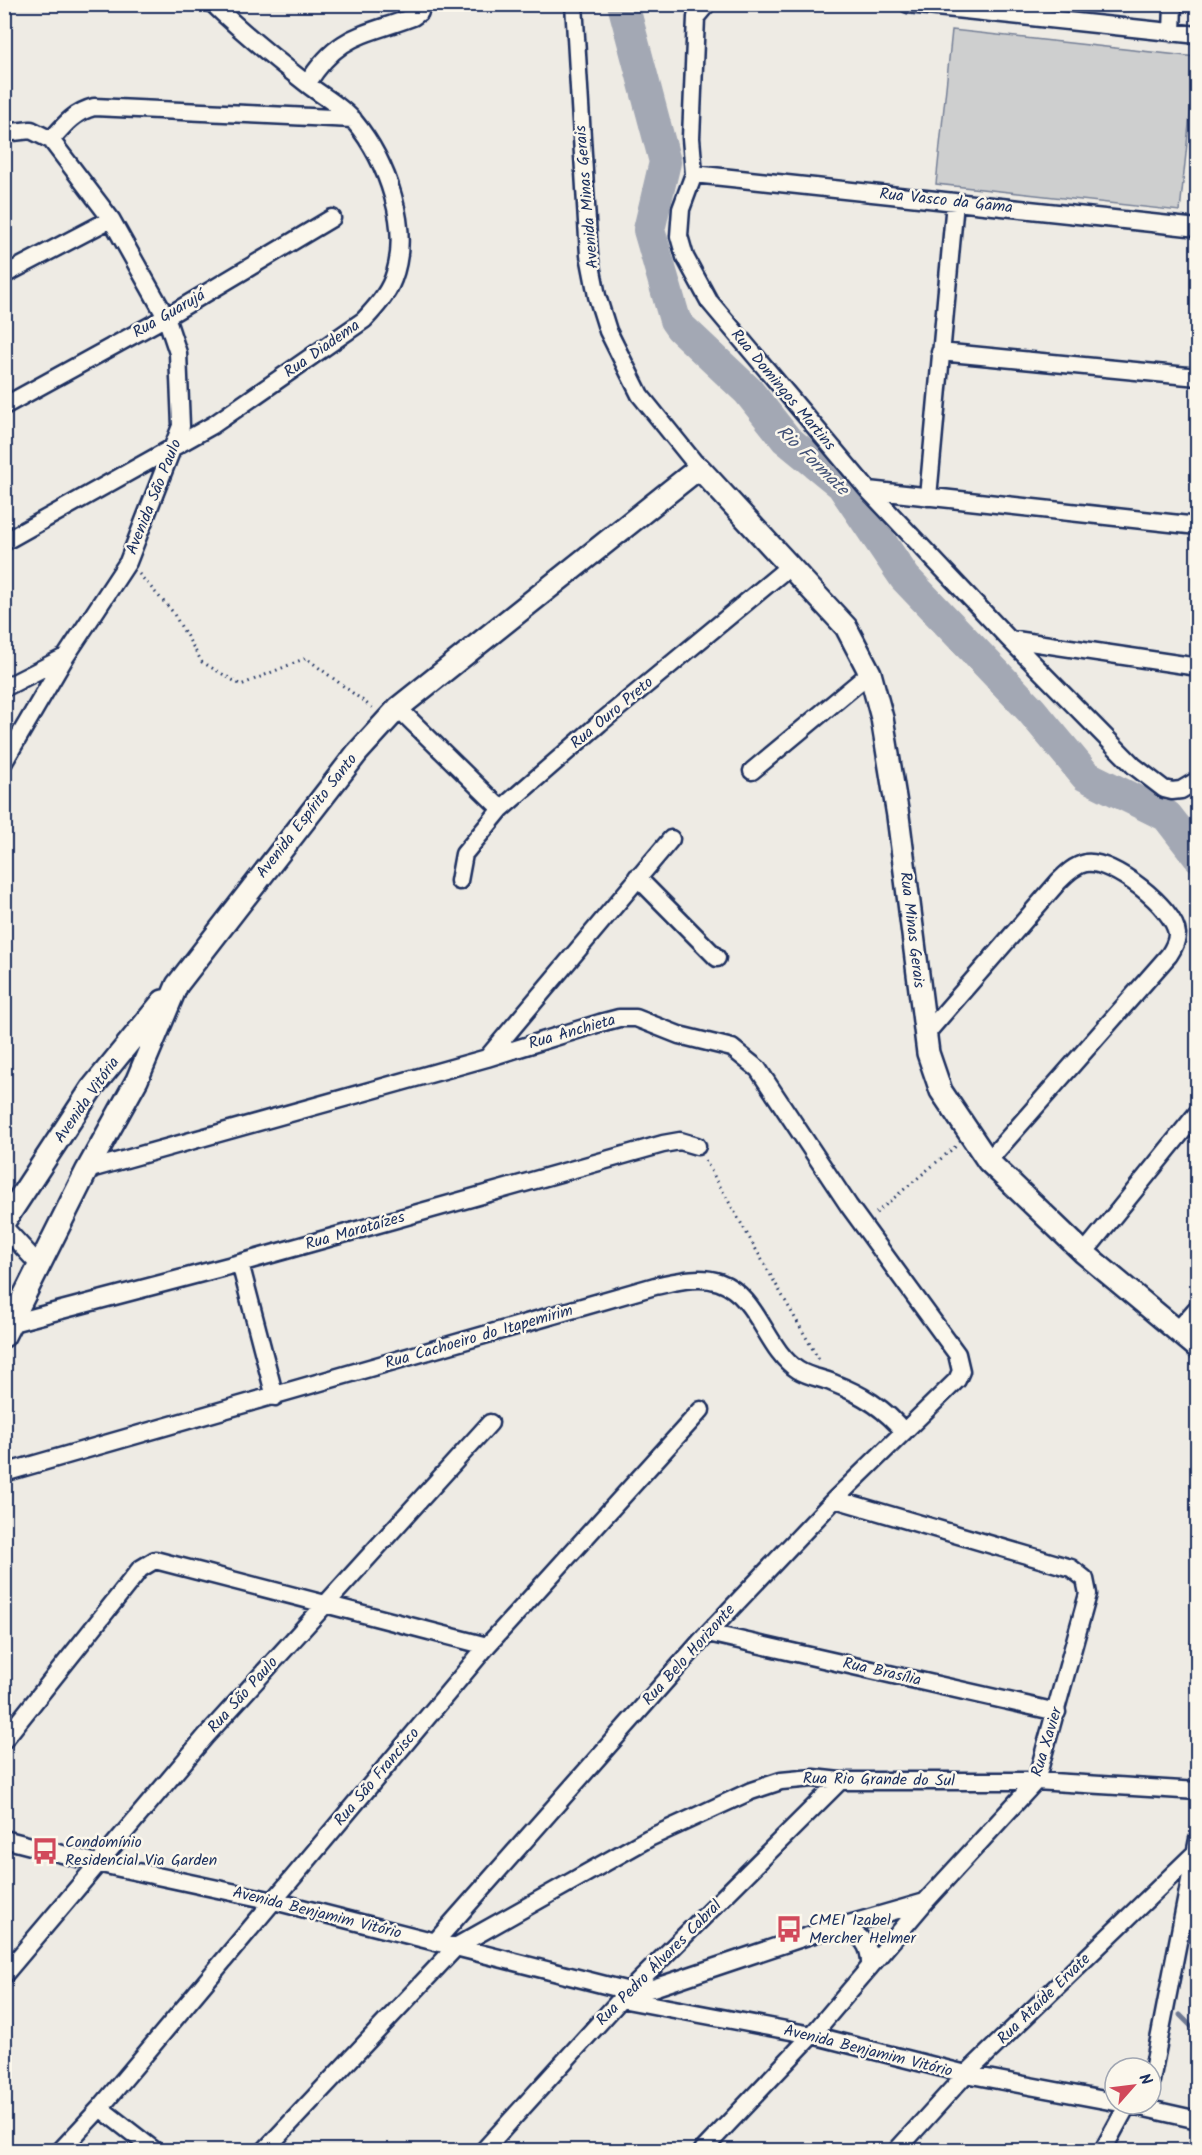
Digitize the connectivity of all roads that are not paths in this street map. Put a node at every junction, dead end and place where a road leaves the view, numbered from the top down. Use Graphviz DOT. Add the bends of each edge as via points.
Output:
graph roads {
  1 [pos="213,4"];
  2 [pos="574,4"];
  3 [pos="908,4"];
  4 [pos="1173,4"];
  5 [pos="701,11"];
  6 [pos="1022,11"];
  7 [pos="420,12"];
  8 [pos="1172,33"];
  9 [pos="1197,35"];
  10 [pos="307,84"];
  11 [pos="353,119"];
  12 [pos="4,133"];
  13 [pos="51,140"];
  14 [pos="694,174"];
  15 [pos="955,202"];
  16 [pos="111,219"];
  17 [pos="332,219"];
  18 [pos="1197,228"];
  19 [pos="4,275"];
  20 [pos="166,317"];
  21 [pos="940,352"];
  22 [pos="1197,377"];
  23 [pos="4,406"];
  24 [pos="174,449"];
  25 [pos="699,468"];
  26 [pos="868,490"];
  27 [pos="928,497"];
  28 [pos="1197,526"];
  29 [pos="4,542"];
  30 [pos="792,565"];
  31 [pos="1009,639"];
  32 [pos="66,656"];
  33 [pos="1197,667"];
  34 [pos="870,673"];
  35 [pos="4,688"];
  36 [pos="392,714"];
  37 [pos="4,762"];
  38 [pos="752,771"];
  39 [pos="1197,780"];
  40 [pos="501,809"];
  41 [pos="671,839"];
  42 [pos="637,878"];
  43 [pos="459,881"];
  44 [pos="717,958"];
  45 [pos="177,985"];
  46 [pos="925,1035"];
  47 [pos="487,1058"];
  48 [pos="108,1066"];
  49 [pos="136,1080"];
  50 [pos="1197,1112"];
  51 [pos="697,1146"];
  52 [pos="988,1161"];
  53 [pos="87,1170"];
  54 [pos="4,1222"];
  55 [pos="4,1227"];
  56 [pos="1084,1252"];
  57 [pos="240,1263"];
  58 [pos="40,1266"];
  59 [pos="1197,1307"];
  60 [pos="8,1329"];
  61 [pos="1177,1331"];
  62 [pos="1197,1348"];
  63 [pos="957,1380"];
  64 [pos="275,1397"];
  65 [pos="701,1410"];
  66 [pos="490,1423"];
  67 [pos="904,1432"];
  68 [pos="4,1473"];
  69 [pos="835,1499"];
  70 [pos="324,1603"];
  71 [pos="708,1633"];
  72 [pos="487,1646"];
  73 [pos="1057,1712"];
  74 [pos="4,1740"];
  75 [pos="840,1781"];
  76 [pos="1036,1781"];
  77 [pos="1197,1791"];
  78 [pos="6,1842"];
  79 [pos="1196,1845"];
  80 [pos="101,1863"];
  81 [pos="274,1900"];
  82 [pos="925,1902"];
  83 [pos="841,1926"];
  84 [pos="435,1942"];
  85 [pos="457,1946"];
  86 [pos="870,1967"];
  87 [pos="4,1975"];
  88 [pos="625,1995"];
  89 [pos="812,2036"];
  90 [pos="1156,2056"];
  91 [pos="966,2074"];
  92 [pos="1103,2100"];
  93 [pos="100,2108"];
  94 [pos="1163,2111"];
  95 [pos="1121,2116"];
  96 [pos="1197,2120"];
  97 [pos="61,2151"];
  98 [pos="154,2151"];
  99 [pos="266,2151"];
  100 [pos="484,2151"];
  101 [pos="703,2151"];
  102 [pos="897,2151"];
  103 [pos="1103,2151"];
  1 -- 10 [label="street, Rua Diadema" via="242,33"];
  2 -- 25 [label="street, Avenida Minas Gerais" via="589,255 597,296 608,331 640,394"];
  3 -- 6 [label="street"];
  4 -- 8 [label="street"];
  5 -- 14 [label="street, Rua Domingos Martins" via="691,138"];
  6 -- 8 [label="street"];
  7 -- 10 [label="street" via="345,41 319,65"];
  8 -- 9 [label="street"];
  10 -- 11 [label="street, Rua Diadema"];
  11 -- 13 [label="street" via="94,107 69,119"];
  11 -- 24 [label="street, Rua Diadema" via="373,149 395,209 399,232 398,259 381,301 342,337"];
  12 -- 13 [label="street" via="31,130"];
  13 -- 16 [label="street, Avenida São Paulo"];
  14 -- 15 [label="street, Rua Vasco da Gama"];
  14 -- 26 [label="street, Rua Domingos Martins" via="681,209 679,236 685,257 709,301"];
  15 -- 18 [label="street, Rua Vasco da Gama"];
  15 -- 21 [label="street"];
  16 -- 19 [label="street"];
  16 -- 20 [label="street, Avenida São Paulo"];
  17 -- 20 [label="street, Rua Guarujá"];
  20 -- 23 [label="street, Rua Guarujá"];
  20 -- 24 [label="street, Avenida São Paulo" via="178,353 181,426"];
  21 -- 22 [label="street"];
  21 -- 27 [label="street"];
  24 -- 29 [label="street, Rua Diadema"];
  24 -- 32 [label="street, Avenida São Paulo" via="128,561"];
  25 -- 30 [label="street, Rua Minas Gerais"];
  25 -- 36 [label="street, Avenida Espírito Santo"];
  26 -- 27 [label="street"];
  26 -- 31 [label="street, Rua Domingos Martins"];
  27 -- 28 [label="street"];
  30 -- 34 [label="street, Rua Minas Gerais" via="846,627"];
  30 -- 40 [label="street, Rua Ouro Preto"];
  31 -- 33 [label="street"];
  31 -- 39 [label="street, Rua Domingos Martins" via="1126,759 1156,784 1172,791"];
  32 -- 35 [label="street"];
  32 -- 37 [label="street, Avenida São Paulo"];
  34 -- 38 [label="street"];
  34 -- 46 [label="street, Rua Minas Gerais" via="882,718 896,806"];
  36 -- 40 [label="street"];
  36 -- 45 [label="street, Avenida Espírito Santo" via="357,753"];
  40 -- 43 [label="street, Rua Ouro Preto" via="464,854"];
  41 -- 42 [label="street"];
  42 -- 44 [label="street"];
  42 -- 47 [label="street"];
  45 -- 48 [label="street, Avenida Vitória"];
  45 -- 49 [label="street, Avenida Espírito Santo"];
  46 -- 52 [label="street, Rua Minas Gerais" via="941,1091"];
  46 -- 52 [label="street" via="1059,881 1078,866 1086,863 1119,871 1172,920 1177,937 1168,956"];
  47 -- 53 [label="street, Rua Anchieta"];
  47 -- 63 [label="street, Rua Anchieta" via="629,1017 732,1048 773,1087 862,1225 957,1354 961,1371"];
  48 -- 49 [label="street" via="131,1067"];
  48 -- 54 [label="street, Avenida Vitória"];
  49 -- 53 [label="street, Avenida Espírito Santo"];
  50 -- 56 [label="street"];
  51 -- 57 [label="street, Rua Marataízes" via="680,1141 663,1144"];
  52 -- 56 [label="street, Rua Minas Gerais"];
  53 -- 58 [label="street, Avenida Espírito Santo"];
  55 -- 58 [label="street"];
  56 -- 61 [label="street, Rua Minas Gerais"];
  57 -- 60 [label="street, Rua Marataízes"];
  57 -- 64 [label="street"];
  58 -- 60 [label="street, Avenida Espírito Santo"];
  59 -- 61 [label="street"];
  61 -- 62 [label="street, Rua Minas Gerais"];
  63 -- 67 [label="street, Rua Belo Horizonte"];
  64 -- 67 [label="street, Rua Cachoeiro do Itapemirim" via="655,1286 708,1280 727,1286 752,1309 784,1357 798,1370 877,1405"];
  64 -- 68 [label="street, Rua Cachoeiro do Itapemirim"];
  65 -- 72 [label="street, Rua São Francisco"];
  66 -- 70 [label="street, Rua São Paulo"];
  67 -- 69 [label="street, Rua Belo Horizonte"];
  69 -- 71 [label="street, Rua Belo Horizonte"];
  69 -- 73 [label="street, Rua Xavier" via="1071,1568 1085,1579 1088,1594"];
  70 -- 72 [label="street"];
  70 -- 74 [label="street" via="160,1560 150,1561"];
  70 -- 80 [label="street, Rua São Paulo"];
  71 -- 73 [label="street, Rua Brasília"];
  71 -- 84 [label="street, Rua Belo Horizonte"];
  72 -- 81 [label="street, Rua São Francisco"];
  73 -- 76 [label="street, Rua Xavier"];
  75 -- 76 [label="street, Rua Rio Grande do Sul"];
  75 -- 85 [label="street, Rua Rio Grande do Sul" via="781,1781 751,1791 649,1838"];
  75 -- 88 [label="street, Rua Pedro Álvares Cabral"];
  76 -- 77 [label="street, Rua Rio Grande do Sul"];
  76 -- 82 [label="street, Rua Xavier"];
  78 -- 80 [label="street, Avenida Benjamim Vitório"];
  79 -- 90 [label="street"];
  79 -- 91 [label="street, Rua Ataíde Ervate"];
  80 -- 81 [label="street, Avenida Benjamim Vitório"];
  80 -- 87 [label="street, Rua São Paulo"];
  81 -- 84 [label="street, Avenida Benjamim Vitório"];
  81 -- 93 [label="street, Rua São Francisco"];
  82 -- 83 [label="street"];
  82 -- 86 [label="street, Rua Xavier"];
  83 -- 86 [label="street" via="865,1941 871,1954"];
  83 -- 88 [label="street"];
  84 -- 85 [label="street, Avenida Benjamim Vitório"];
  85 -- 88 [label="street, Avenida Benjamim Vitório"];
  85 -- 99 [label="street"];
  86 -- 89 [label="street, Rua Xavier"];
  88 -- 89 [label="street, Avenida Benjamim Vitório"];
  88 -- 100 [label="street, Rua Pedro Álvares Cabral"];
  89 -- 91 [label="street, Avenida Benjamim Vitório"];
  89 -- 101 [label="street, Rua Xavier"];
  91 -- 92 [label="street, Avenida Benjamim Vitório"];
  91 -- 102 [label="street, Rua Ataíde Ervate"];
  93 -- 97 [label="street, Rua São Francisco"];
  93 -- 98 [label="street"];
  94 -- 96 [label="street"];
  95 -- 103 [label="street"];
}
